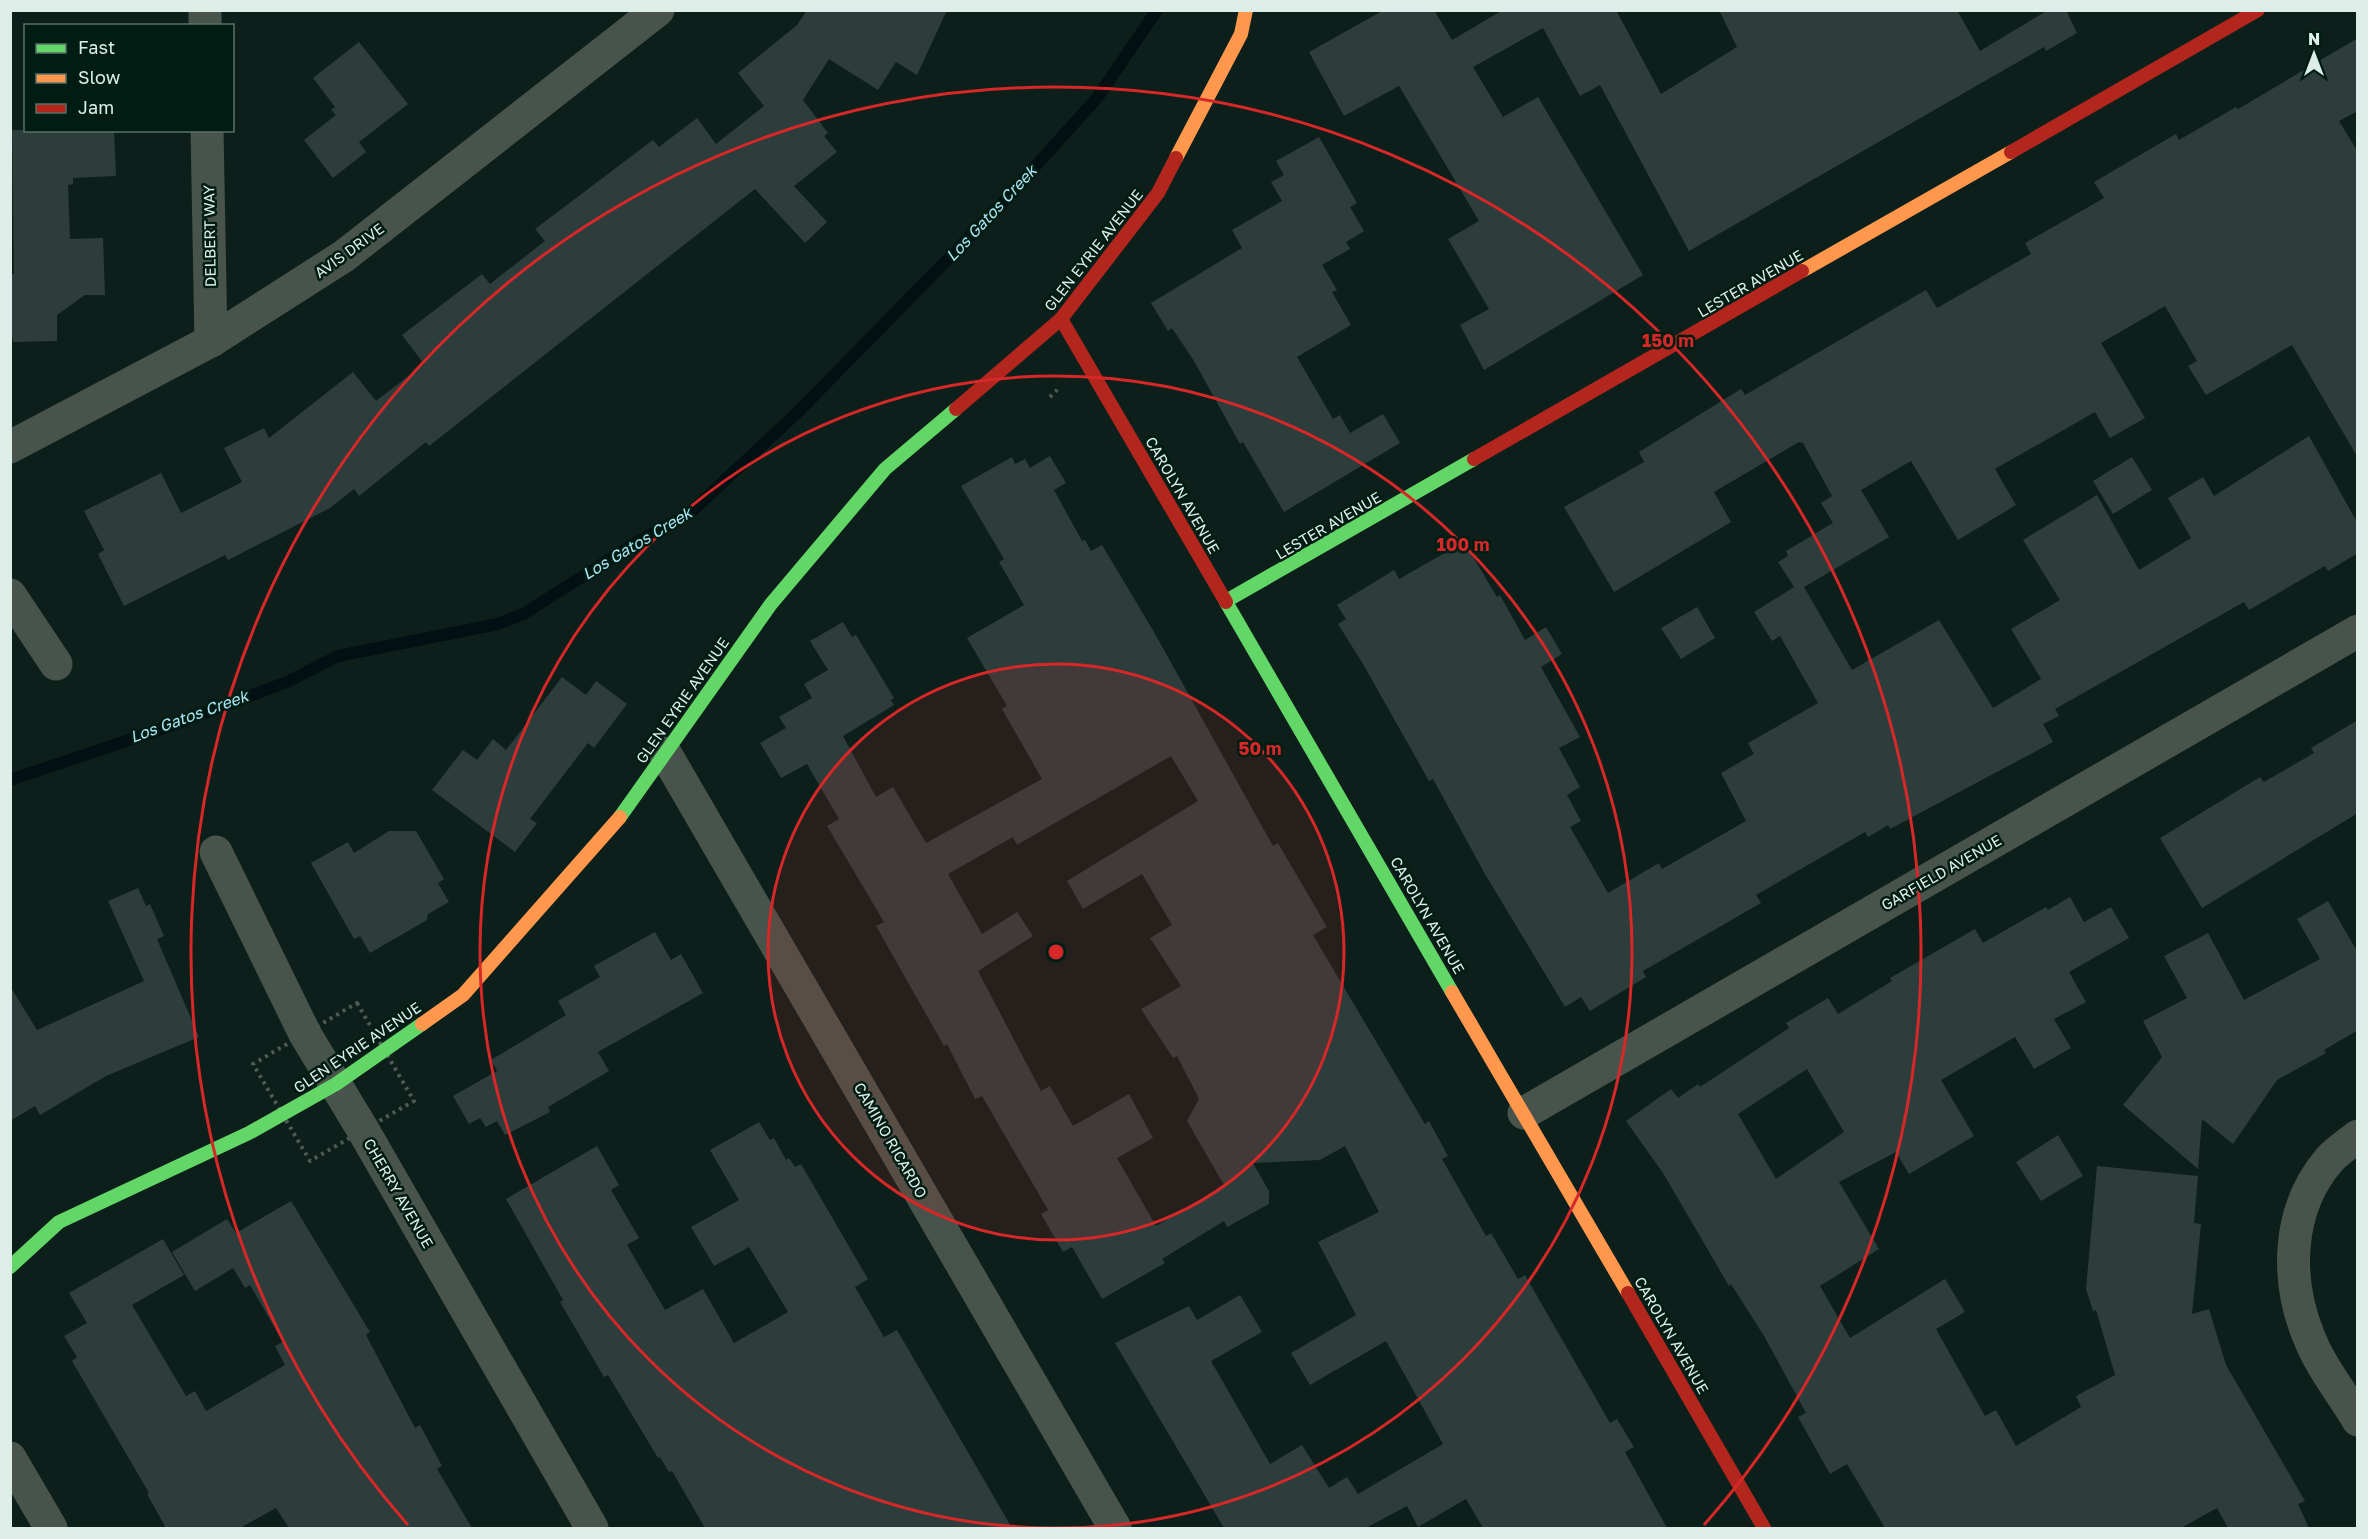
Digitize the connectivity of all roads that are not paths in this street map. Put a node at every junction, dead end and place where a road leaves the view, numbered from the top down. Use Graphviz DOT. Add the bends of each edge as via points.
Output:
graph roads {
  1 [pos="658,10"];
  2 [pos="1245,10"];
  3 [pos="2258,10"];
  4 [pos="207,132"];
  5 [pos="1061,319"];
  6 [pos="211,342"];
  7 [pos="10,447"];
  8 [pos="10,595"];
  9 [pos="1226,601"];
  10 [pos="2358,631"];
  11 [pos="56,664"];
  12 [pos="665,753"];
  13 [pos="216,852"];
  14 [pos="336,1084"];
  15 [pos="1524,1113"];
  16 [pos="2358,1136"];
  17 [pos="10,1267"];
  18 [pos="2358,1420"];
  19 [pos="10,1458"];
  20 [pos="51,1528"];
  21 [pos="592,1528"];
  22 [pos="1115,1528"];
  23 [pos="1764,1528"];
  1 -- 6 [label="street, AVIS DRIVE" via="344,256"];
  2 -- 5 [label="street, GLEN EYRIE AVENUE" via="1241,34 1158,193"];
  3 -- 9 [label="street, LESTER AVENUE"];
  4 -- 6 [label="street, DELBERT WAY"];
  5 -- 9 [label="street, CAROLYN AVENUE"];
  5 -- 12 [label="street, GLEN EYRIE AVENUE" via="885,469 771,604"];
  6 -- 7 [label="street, AVIS DRIVE"];
  8 -- 11 [label="street"];
  9 -- 15 [label="street, CAROLYN AVENUE"];
  10 -- 15 [label="street, GARFIELD AVENUE"];
  12 -- 14 [label="street, GLEN EYRIE AVENUE" via="621,816 464,995"];
  12 -- 22 [label="street, CAMINO RICARDO"];
  13 -- 14 [label="street, CHERRY AVENUE" via="305,1034"];
  14 -- 17 [label="street, GLEN EYRIE AVENUE" via="249,1133 59,1222"];
  14 -- 21 [label="street, CHERRY AVENUE"];
  15 -- 23 [label="street, CAROLYN AVENUE"];
  16 -- 18 [label="street" via="2330,1160 2303,1201 2292,1249 2295,1293 2309,1338"];
  19 -- 20 [label="street"];
}
